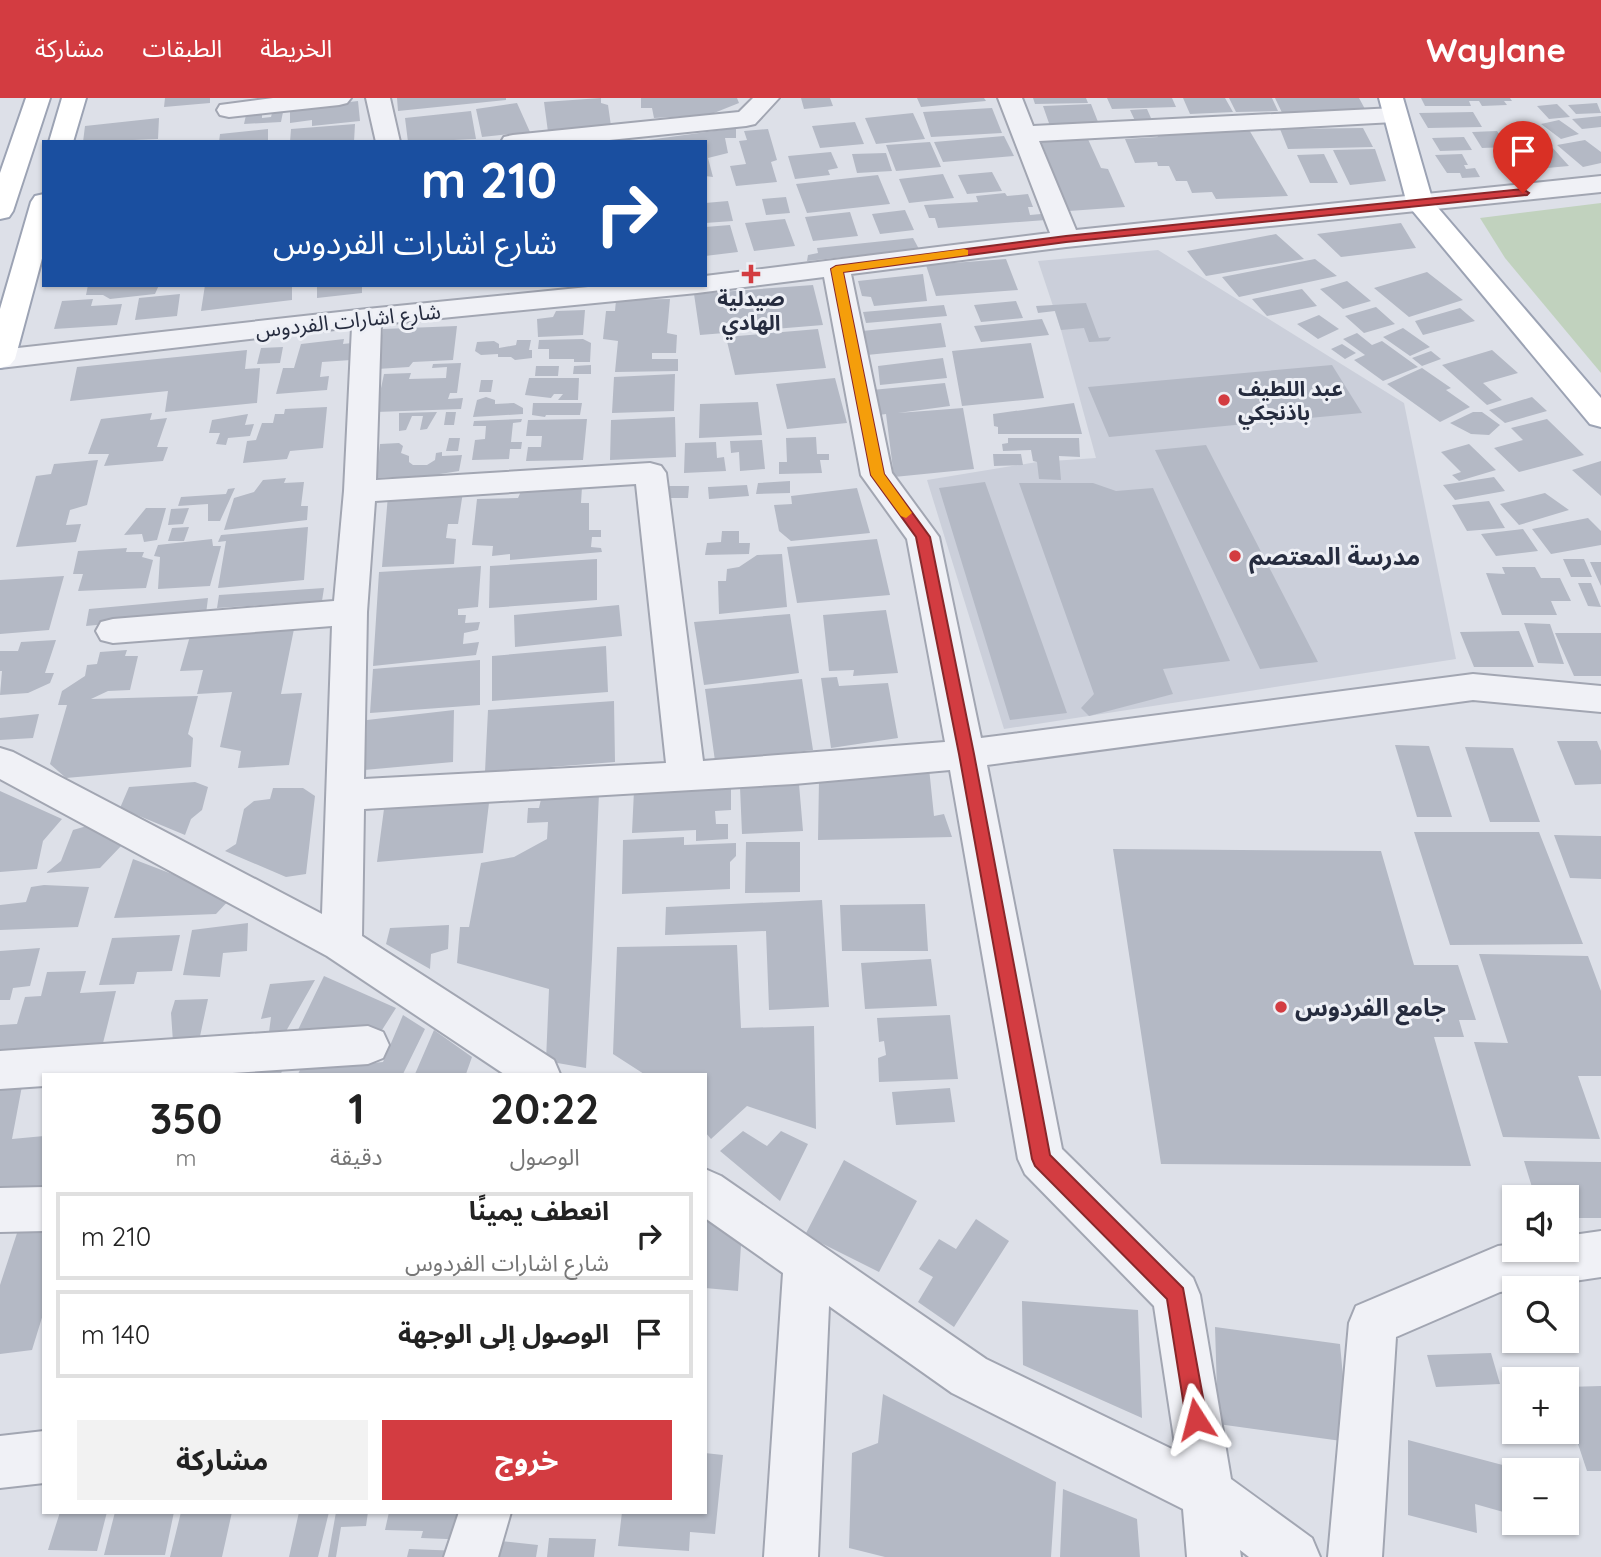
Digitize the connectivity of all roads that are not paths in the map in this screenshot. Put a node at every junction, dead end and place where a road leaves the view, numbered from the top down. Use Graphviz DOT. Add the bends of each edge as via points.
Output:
graph roads {
  1 [pos="38,98"];
  2 [pos="74,98"];
  3 [pos="339,98"];
  4 [pos="378,98"];
  5 [pos="766,98"];
  6 [pos="1010,98"];
  7 [pos="1393,107"];
  8 [pos="229,110"];
  9 [pos="1024,134"];
  10 [pos="593,137"];
  11 [pos="62,140"];
  12 [pos="388,140"];
  13 [pos="545,140"];
  14 [pos="1601,184"];
  15 [pos="1420,204"];
  16 [pos="42,209"];
  17 [pos="0,211"];
  18 [pos="1066,239"];
  19 [pos="836,269"];
  20 [pos="707,284"];
  21 [pos="667,287"];
  22 [pos="622,290"];
  23 [pos="367,317"];
  24 [pos="0,359"];
  25 [pos="1601,417"];
  26 [pos="360,491"];
  27 [pos="350,612"];
  28 [pos="113,631"];
  29 [pos="1601,699"];
  30 [pos="967,754"];
  31 [pos="0,762"];
  32 [pos="686,774"];
  33 [pos="347,795"];
  34 [pos="341,944"];
  35 [pos="368,1045"];
  36 [pos="0,1070"];
  37 [pos="537,1073"];
  38 [pos="707,1192"];
  39 [pos="42,1209"];
  40 [pos="0,1210"];
  41 [pos="1601,1254"];
  42 [pos="807,1264"];
  43 [pos="42,1457"];
  44 [pos="0,1462"];
  45 [pos="1208,1494"];
  46 [pos="484,1514"];
  47 [pos="471,1557"];
  48 [pos="791,1557"];
  49 [pos="1214,1557"];
  50 [pos="1293,1557"];
  51 [pos="1355,1557"];
  1 -- 17 [label="main road"];
  2 -- 11 [label="main road"];
  3 -- 8 [label="street"];
  4 -- 12 [label="street"];
  5 -- 10 [label="street" via="746,119"];
  6 -- 9 [label="street"];
  7 -- 9 [label="street"];
  7 -- 15 [label="main road"];
  9 -- 18 [label="street"];
  10 -- 13 [label="street"];
  14 -- 15 [label="street"];
  15 -- 18 [label="street"];
  15 -- 25 [label="main road"];
  16 -- 24 [label="main road"];
  18 -- 19 [label="street"];
  19 -- 20 [label="street"];
  19 -- 30 [label="street" via="877,475 923,537"];
  21 -- 22 [label="street, شارع اشارات الفردوس"];
  22 -- 23 [label="street, شارع اشارات الفردوس"];
  23 -- 24 [label="street, شارع اشارات الفردوس"];
  23 -- 26 [label="street"];
  26 -- 27 [label="street"];
  26 -- 32 [label="street" via="650,473"];
  27 -- 28 [label="street"];
  27 -- 33 [label="street"];
  29 -- 30 [label="street" via="1473,687"];
  30 -- 32 [label="street" via="794,770"];
  30 -- 45 [label="street" via="1041,1159 1176,1295"];
  31 -- 34 [label="street"];
  32 -- 33 [label="street"];
  33 -- 34 [label="street"];
  34 -- 37 [label="street"];
  35 -- 36 [label="street"];
  38 -- 42 [label="street"];
  39 -- 40 [label="street"];
  41 -- 51 [label="street" via="1499,1269 1373,1323"];
  42 -- 45 [label="street" via="969,1376"];
  42 -- 48 [label="street"];
  43 -- 44 [label="street"];
  45 -- 49 [label="street"];
  45 -- 50 [label="street"];
  46 -- 47 [label="street"];
}
